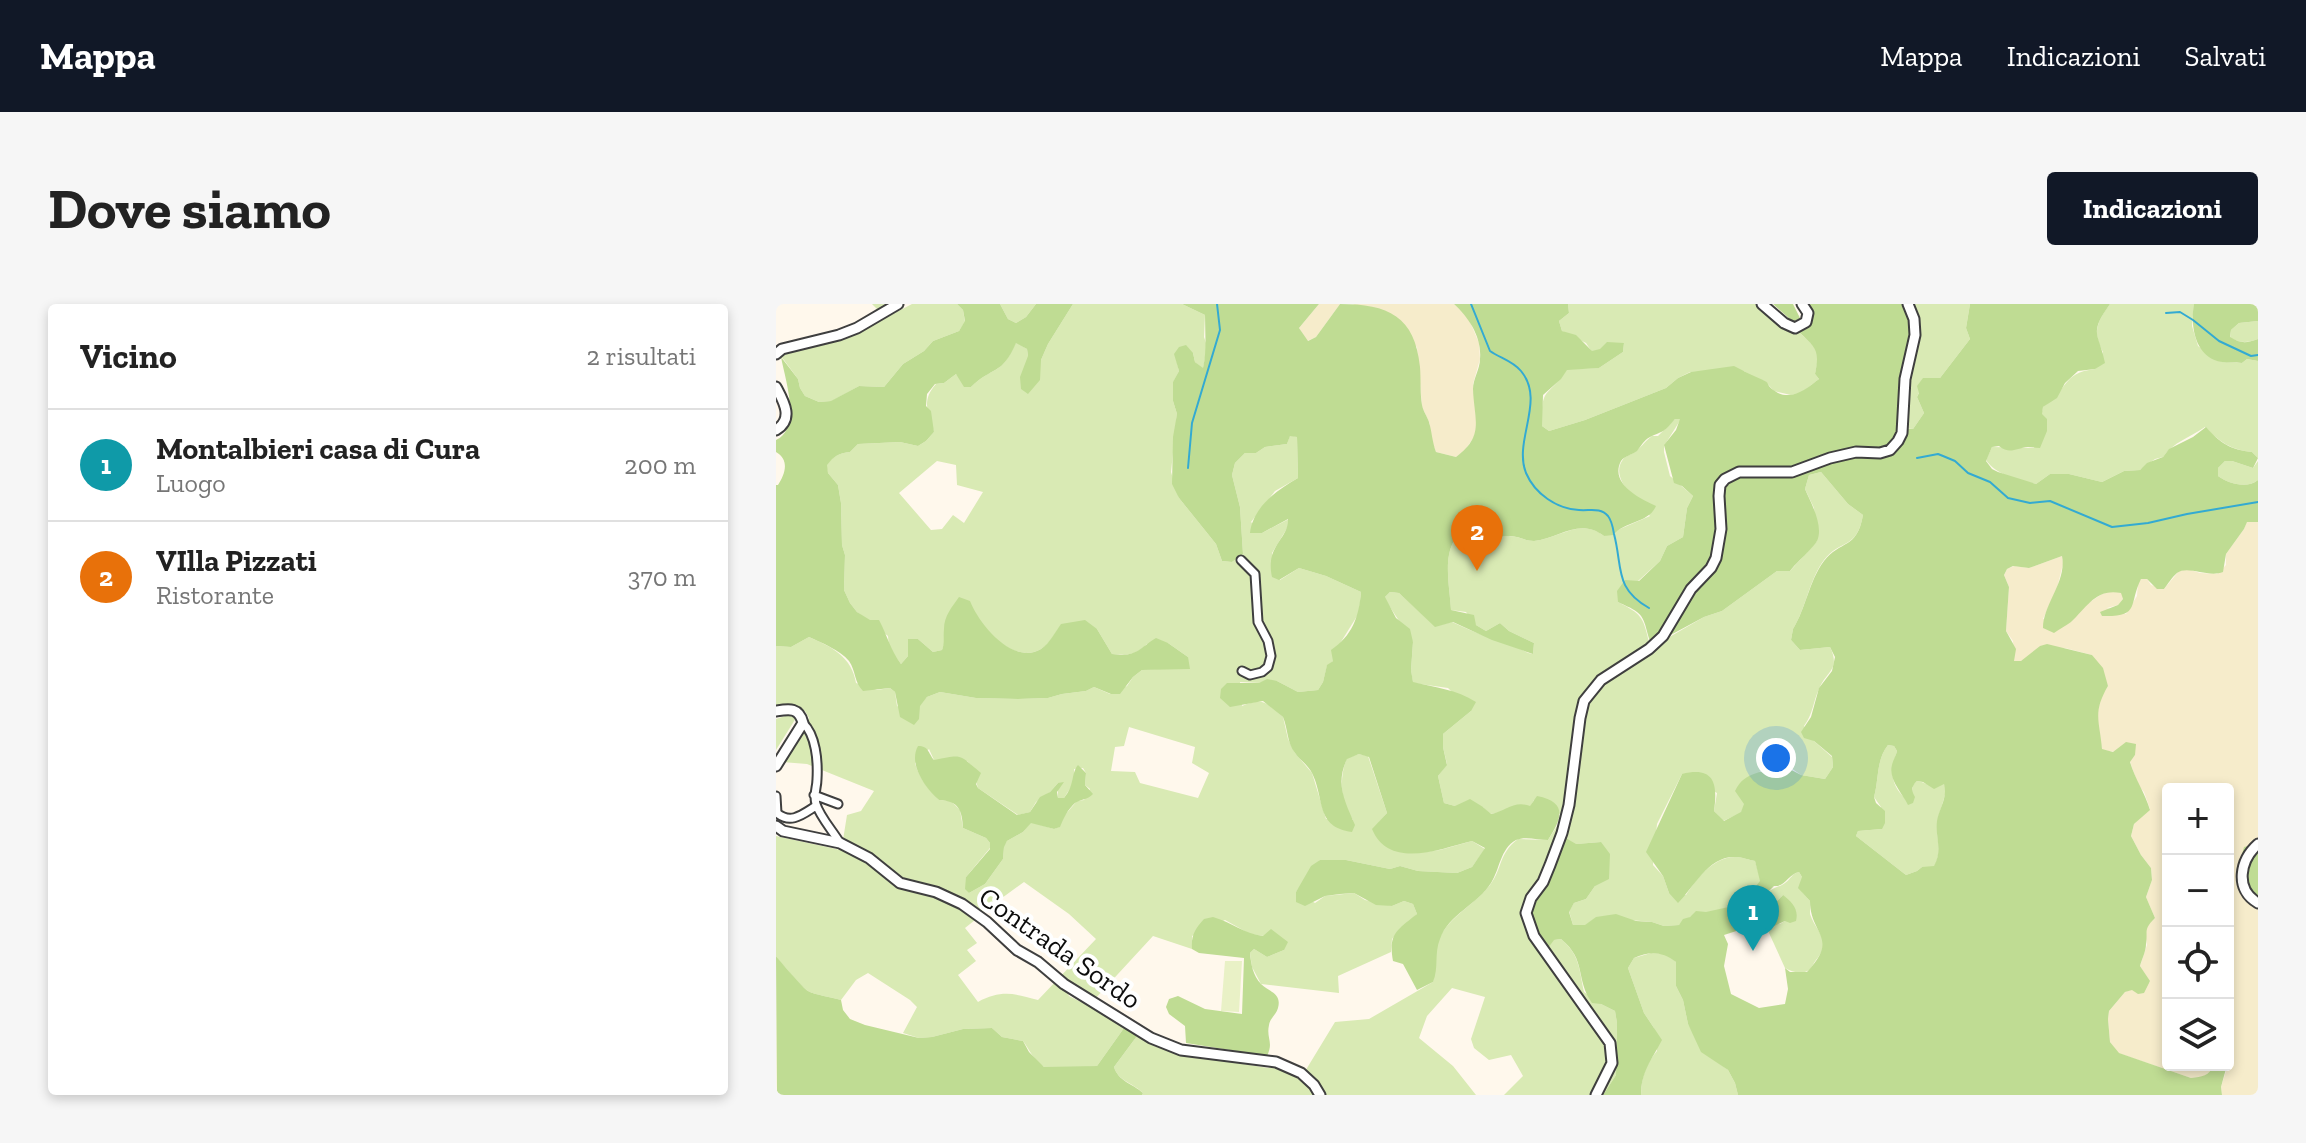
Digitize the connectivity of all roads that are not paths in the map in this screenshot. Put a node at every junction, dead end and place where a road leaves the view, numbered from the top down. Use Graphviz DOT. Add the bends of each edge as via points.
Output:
graph roads {
  1 [pos="898,304"];
  2 [pos="1762,304"];
  3 [pos="1802,304"];
  4 [pos="1908,304"];
  5 [pos="776,354"];
  6 [pos="776,387"];
  7 [pos="776,430"];
  8 [pos="1241,560"];
  9 [pos="1242,671"];
  10 [pos="776,711"];
  11 [pos="803,723"];
  12 [pos="776,766"];
  13 [pos="814,795"];
  14 [pos="776,796"];
  15 [pos="838,804"];
  16 [pos="816,806"];
  17 [pos="776,826"];
  18 [pos="840,843"];
  19 [pos="2258,844"];
  20 [pos="2253,900"];
  21 [pos="1320,1095"];
  22 [pos="1596,1095"];
  1 -- 5 [label="street" via="857,328"];
  2 -- 3 [label="street" via="1795,328 1806,322"];
  4 -- 22 [label="street" via="1915,335 1898,441 1880,453 1856,452 1792,472 1739,472 1725,479 1720,485 1721,529 1711,568 1691,589 1663,636 1601,680 1584,701 1562,833 1526,913 1534,936 1610,1043 1612,1063"];
  6 -- 7 [label="street" via="787,416"];
  8 -- 9 [label="street" via="1255,574 1258,622 1271,656 1262,672"];
  10 -- 11 [label="street" via="795,710"];
  11 -- 12 [label="street"];
  11 -- 13 [label="street" via="812,737 818,782"];
  13 -- 15 [label="street"];
  13 -- 16 [label="street"];
  14 -- 16 [label="street" via="777,813 783,818 792,819"];
  16 -- 18 [label="street"];
  17 -- 18 [label="street, Contrada Sordo"];
  18 -- 21 [label="street, Contrada Sordo" via="900,883 962,904 1064,984 1151,1038 1181,1050 1276,1062 1301,1073"];
  19 -- 20 [label="street" via="2241,871"];
}
